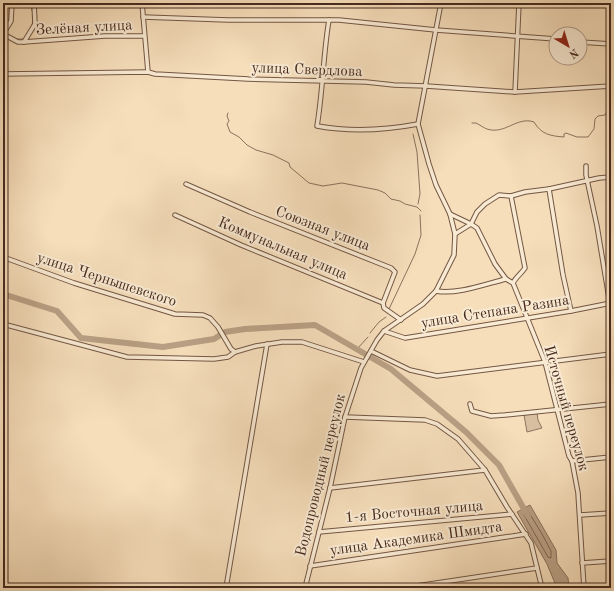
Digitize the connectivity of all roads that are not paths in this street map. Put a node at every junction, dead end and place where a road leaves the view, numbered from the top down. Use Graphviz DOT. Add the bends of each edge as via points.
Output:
graph roads {
  1 [pos="12,3"];
  2 [pos="34,3"];
  3 [pos="142,3"];
  4 [pos="442,3"];
  5 [pos="519,3"];
  6 [pos="143,17"];
  7 [pos="329,20"];
  8 [pos="436,30"];
  9 [pos="3,34"];
  10 [pos="144,36"];
  11 [pos="517,36"];
  12 [pos="548,38"];
  13 [pos="24,42"];
  14 [pos="588,43"];
  15 [pos="611,44"];
  16 [pos="148,72"];
  17 [pos="3,74"];
  18 [pos="324,82"];
  19 [pos="426,86"];
  20 [pos="611,86"];
  21 [pos="515,92"];
  22 [pos="418,124"];
  23 [pos="586,166"];
  24 [pos="611,177"];
  25 [pos="587,182"];
  26 [pos="186,184"];
  27 [pos="549,189"];
  28 [pos="511,196"];
  29 [pos="175,214"];
  30 [pos="450,214"];
  31 [pos="471,224"];
  32 [pos="455,234"];
  33 [pos="3,257"];
  34 [pos="506,279"];
  35 [pos="513,283"];
  36 [pos="436,291"];
  37 [pos="383,303"];
  38 [pos="610,304"];
  39 [pos="571,311"];
  40 [pos="527,318"];
  41 [pos="401,320"];
  42 [pos="3,324"];
  43 [pos="384,331"];
  44 [pos="267,344"];
  45 [pos="370,351"];
  46 [pos="235,352"];
  47 [pos="611,354"];
  48 [pos="364,362"];
  49 [pos="545,362"];
  50 [pos="470,404"];
  51 [pos="611,404"];
  52 [pos="557,410"];
  53 [pos="345,417"];
  54 [pos="611,457"];
  55 [pos="572,461"];
  56 [pos="485,470"];
  57 [pos="330,488"];
  58 [pos="512,514"];
  59 [pos="611,514"];
  60 [pos="580,515"];
  61 [pos="319,532"];
  62 [pos="526,534"];
  63 [pos="611,561"];
  64 [pos="582,563"];
  65 [pos="310,566"];
  66 [pos="537,568"];
  67 [pos="226,588"];
  68 [pos="305,588"];
  69 [pos="403,588"];
  70 [pos="542,588"];
  71 [pos="584,588"];
  1 -- 9 [label="street" via="11,21"];
  2 -- 13 [label="street" via="36,24"];
  3 -- 6 [label="street"];
  4 -- 8 [label="street"];
  5 -- 11 [label="street"];
  6 -- 7 [label="street" via="249,21"];
  6 -- 10 [label="street"];
  7 -- 8 [label="street"];
  7 -- 18 [label="street"];
  8 -- 11 [label="street"];
  8 -- 19 [label="street"];
  9 -- 13 [label="street" via="18,42"];
  10 -- 13 [label="street, Зелёная улица"];
  10 -- 16 [label="street"];
  11 -- 12 [label="street"];
  11 -- 21 [label="street"];
  14 -- 15 [label="street"];
  16 -- 17 [label="street, улица Свердлова"];
  16 -- 18 [label="street, улица Свердлова"];
  18 -- 19 [label="street, улица Свердлова"];
  18 -- 22 [label="street" via="318,126 353,130 399,128"];
  19 -- 21 [label="street, улица Свердлова"];
  19 -- 22 [label="street"];
  20 -- 21 [label="street, улица Свердлова"];
  22 -- 30 [label="street" via="434,178"];
  23 -- 25 [label="street"];
  24 -- 25 [label="street"];
  25 -- 27 [label="street"];
  25 -- 38 [label="street"];
  26 -- 37 [label="street, Союзная улица" via="391,268 395,272"];
  27 -- 28 [label="street"];
  27 -- 39 [label="street"];
  28 -- 31 [label="street" via="499,195 491,200 477,212"];
  28 -- 35 [label="street" via="525,268"];
  29 -- 37 [label="street, Коммунальная улица" via="241,245"];
  30 -- 31 [label="street"];
  30 -- 32 [label="street"];
  31 -- 32 [label="street"];
  31 -- 34 [label="street" via="477,228 495,264"];
  32 -- 36 [label="street" via="454,255"];
  33 -- 46 [label="street, улица Чернышевского" via="74,284 175,314 203,315 210,318"];
  34 -- 35 [label="street"];
  34 -- 36 [label="street" via="444,293"];
  35 -- 40 [label="street, Источный переулок"];
  36 -- 41 [label="street"];
  37 -- 41 [label="street" via="384,308"];
  38 -- 39 [label="street, улица Степана Разина"];
  39 -- 40 [label="street, улица Степана Разина"];
  40 -- 43 [label="street, улица Степана Разина" via="405,338"];
  40 -- 49 [label="street, Источный переулок"];
  41 -- 43 [label="street"];
  42 -- 46 [label="street" via="127,357 214,359 228,357"];
  43 -- 45 [label="street, Водопроводный переулок"];
  44 -- 46 [label="street"];
  44 -- 48 [label="street" via="302,342"];
  44 -- 67 [label="street"];
  45 -- 48 [label="street, Водопроводный переулок"];
  45 -- 49 [label="street" via="410,370 437,376"];
  47 -- 49 [label="street"];
  48 -- 53 [label="street, Водопроводный переулок"];
  49 -- 52 [label="street, Источный переулок"];
  50 -- 52 [label="street" via="472,411 491,416"];
  51 -- 52 [label="street"];
  52 -- 55 [label="street, Источный переулок"];
  53 -- 56 [label="street" via="424,420 437,424 458,439"];
  53 -- 57 [label="street, Водопроводный переулок"];
  54 -- 55 [label="street"];
  55 -- 60 [label="street, Источный переулок"];
  56 -- 57 [label="street"];
  56 -- 58 [label="street"];
  57 -- 61 [label="street, Водопроводный переулок"];
  58 -- 61 [label="street, 1-я Восточная улица"];
  58 -- 62 [label="street"];
  59 -- 60 [label="street"];
  60 -- 64 [label="street, Источный переулок"];
  61 -- 65 [label="street, Водопроводный переулок"];
  62 -- 65 [label="street, улица Академика Шмидта"];
  62 -- 66 [label="street"];
  63 -- 64 [label="street"];
  64 -- 71 [label="street, Источный переулок"];
  65 -- 68 [label="street, Водопроводный переулок"];
  66 -- 69 [label="street"];
  66 -- 70 [label="street"];
}
